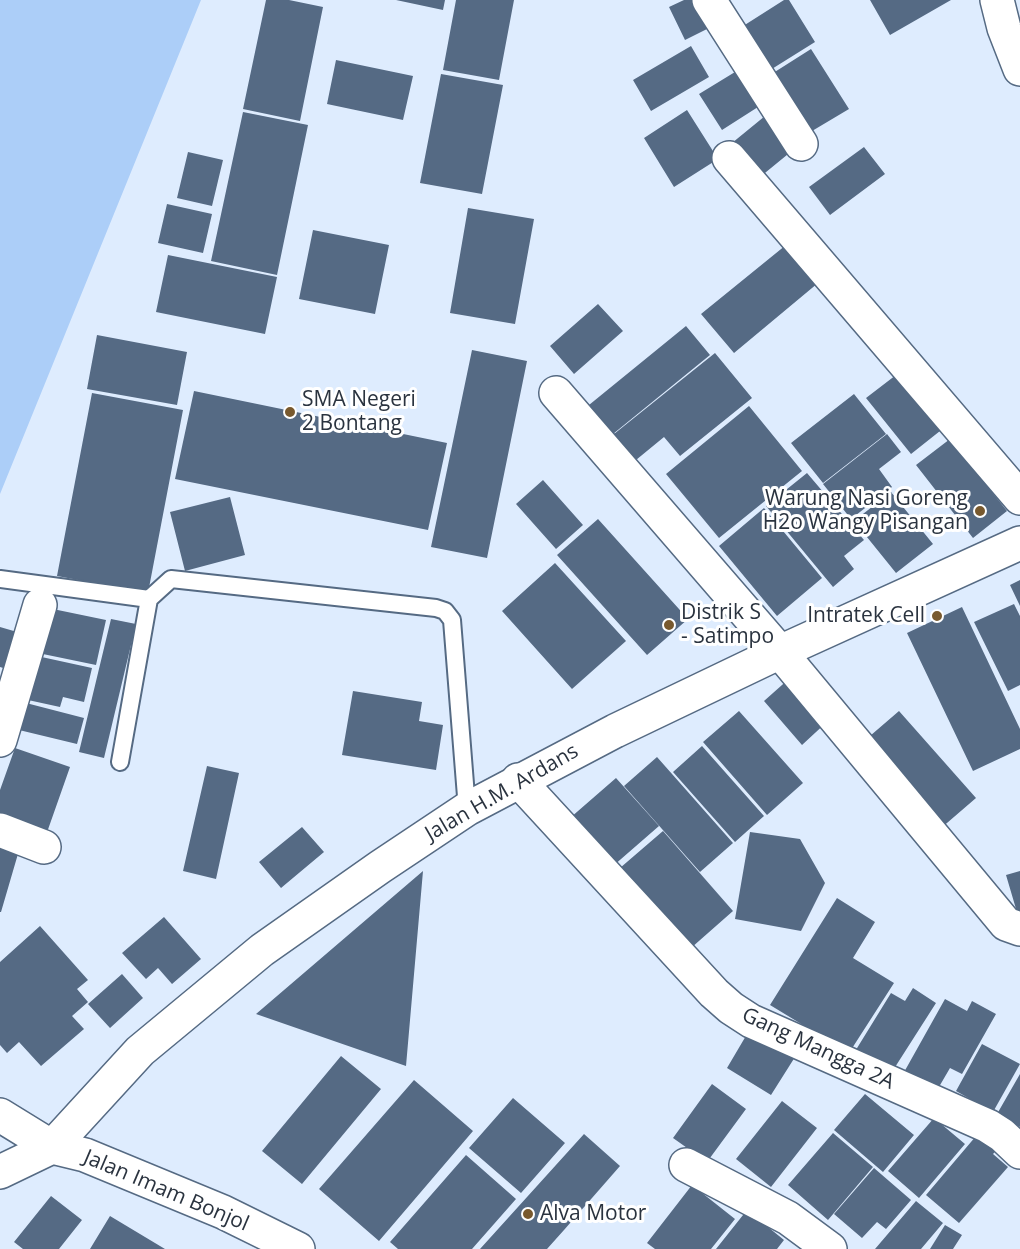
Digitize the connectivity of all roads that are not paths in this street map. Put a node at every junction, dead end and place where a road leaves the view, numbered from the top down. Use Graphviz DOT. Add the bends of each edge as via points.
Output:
graph roads {
  1 [pos="709,0"];
  2 [pos="998,0"];
  3 [pos="1020,69"];
  4 [pos="801,144"];
  5 [pos="729,158"];
  6 [pos="556,393"];
  7 [pos="1020,498"];
  8 [pos="1020,543"];
  9 [pos="0,579"];
  10 [pos="149,599"];
  11 [pos="40,605"];
  12 [pos="780,652"];
  13 [pos="0,740"];
  14 [pos="120,762"];
  15 [pos="518,780"];
  16 [pos="467,809"];
  17 [pos="0,830"];
  18 [pos="44,847"];
  19 [pos="1020,929"];
  20 [pos="0,1115"];
  21 [pos="52,1147"];
  22 [pos="1020,1152"];
  23 [pos="686,1165"];
  24 [pos="0,1172"];
  25 [pos="298,1249"];
  26 [pos="830,1249"];
  1 -- 4 [label="street"];
  2 -- 3 [label="street"];
  5 -- 7 [label="street"];
  6 -- 12 [label="street"];
  8 -- 12 [label="street, Jalan H.M. Ardans"];
  9 -- 10 [label="lane"];
  10 -- 14 [label="lane"];
  10 -- 16 [label="lane" via="171,579 445,611 452,620"];
  11 -- 13 [label="street"];
  12 -- 15 [label="street, Jalan H.M. Ardans"];
  12 -- 19 [label="street" via="1006,924"];
  15 -- 16 [label="street, Jalan H.M. Ardans"];
  15 -- 22 [label="street, Gang Mangga 2A" via="731,1008 751,1021 988,1126"];
  16 -- 21 [label="street, Jalan H.M. Ardans" via="262,950 140,1051"];
  17 -- 18 [label="street"];
  20 -- 21 [label="street, Jalan Imam Bonjol"];
  21 -- 24 [label="street"];
  21 -- 25 [label="street, Jalan Imam Bonjol" via="113,1165"];
  23 -- 26 [label="street" via="788,1218"];
}
